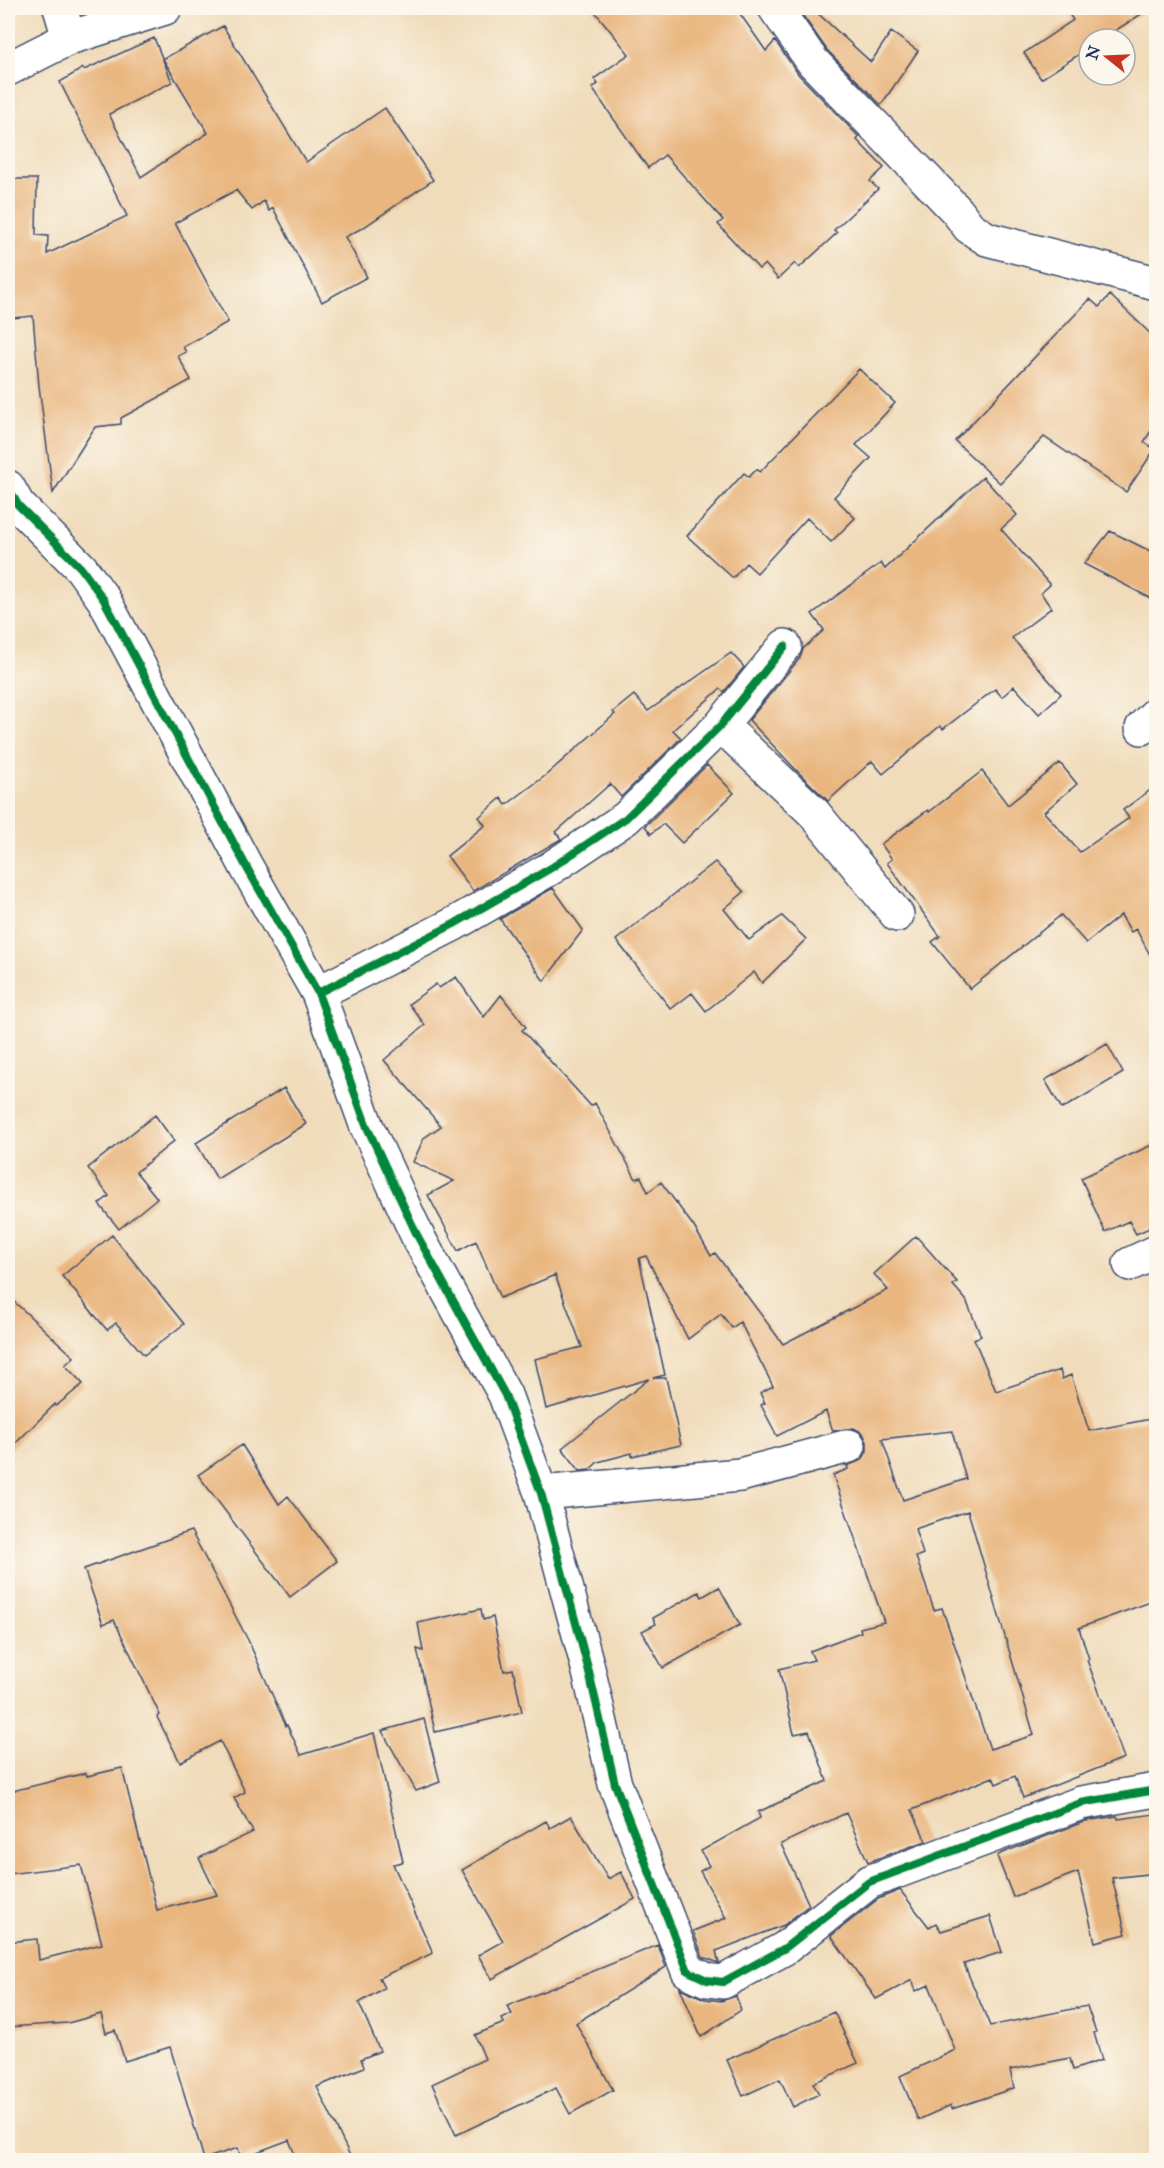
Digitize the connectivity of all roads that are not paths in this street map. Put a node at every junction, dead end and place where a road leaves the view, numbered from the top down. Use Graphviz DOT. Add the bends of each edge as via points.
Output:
graph roads {
  1 [pos="60,8"];
  2 [pos="165,8"];
  3 [pos="775,8"];
  4 [pos="69,38"];
  5 [pos="8,69"];
  6 [pos="1156,283"];
  7 [pos="8,487"];
  8 [pos="785,646"];
  9 [pos="721,725"];
  10 [pos="897,915"];
  11 [pos="318,993"];
  12 [pos="849,1446"];
  13 [pos="541,1493"];
  14 [pos="1156,1790"];
  1 -- 4 [label="street"];
  2 -- 4 [label="street"];
  3 -- 6 [label="street" via="813,62 969,227 987,239"];
  4 -- 5 [label="street"];
  7 -- 11 [label="street" via="18,505 81,568 104,600"];
  8 -- 9 [label="street"];
  9 -- 10 [label="street" via="814,813"];
  9 -- 11 [label="street" via="626,818 551,868 454,924"];
  11 -- 13 [label="street" via="367,1127 417,1235 505,1395"];
  12 -- 13 [label="street" via="740,1475"];
  13 -- 14 [label="street" via="615,1784 688,1971 723,1982 785,1948 869,1882 1081,1803"];
}
